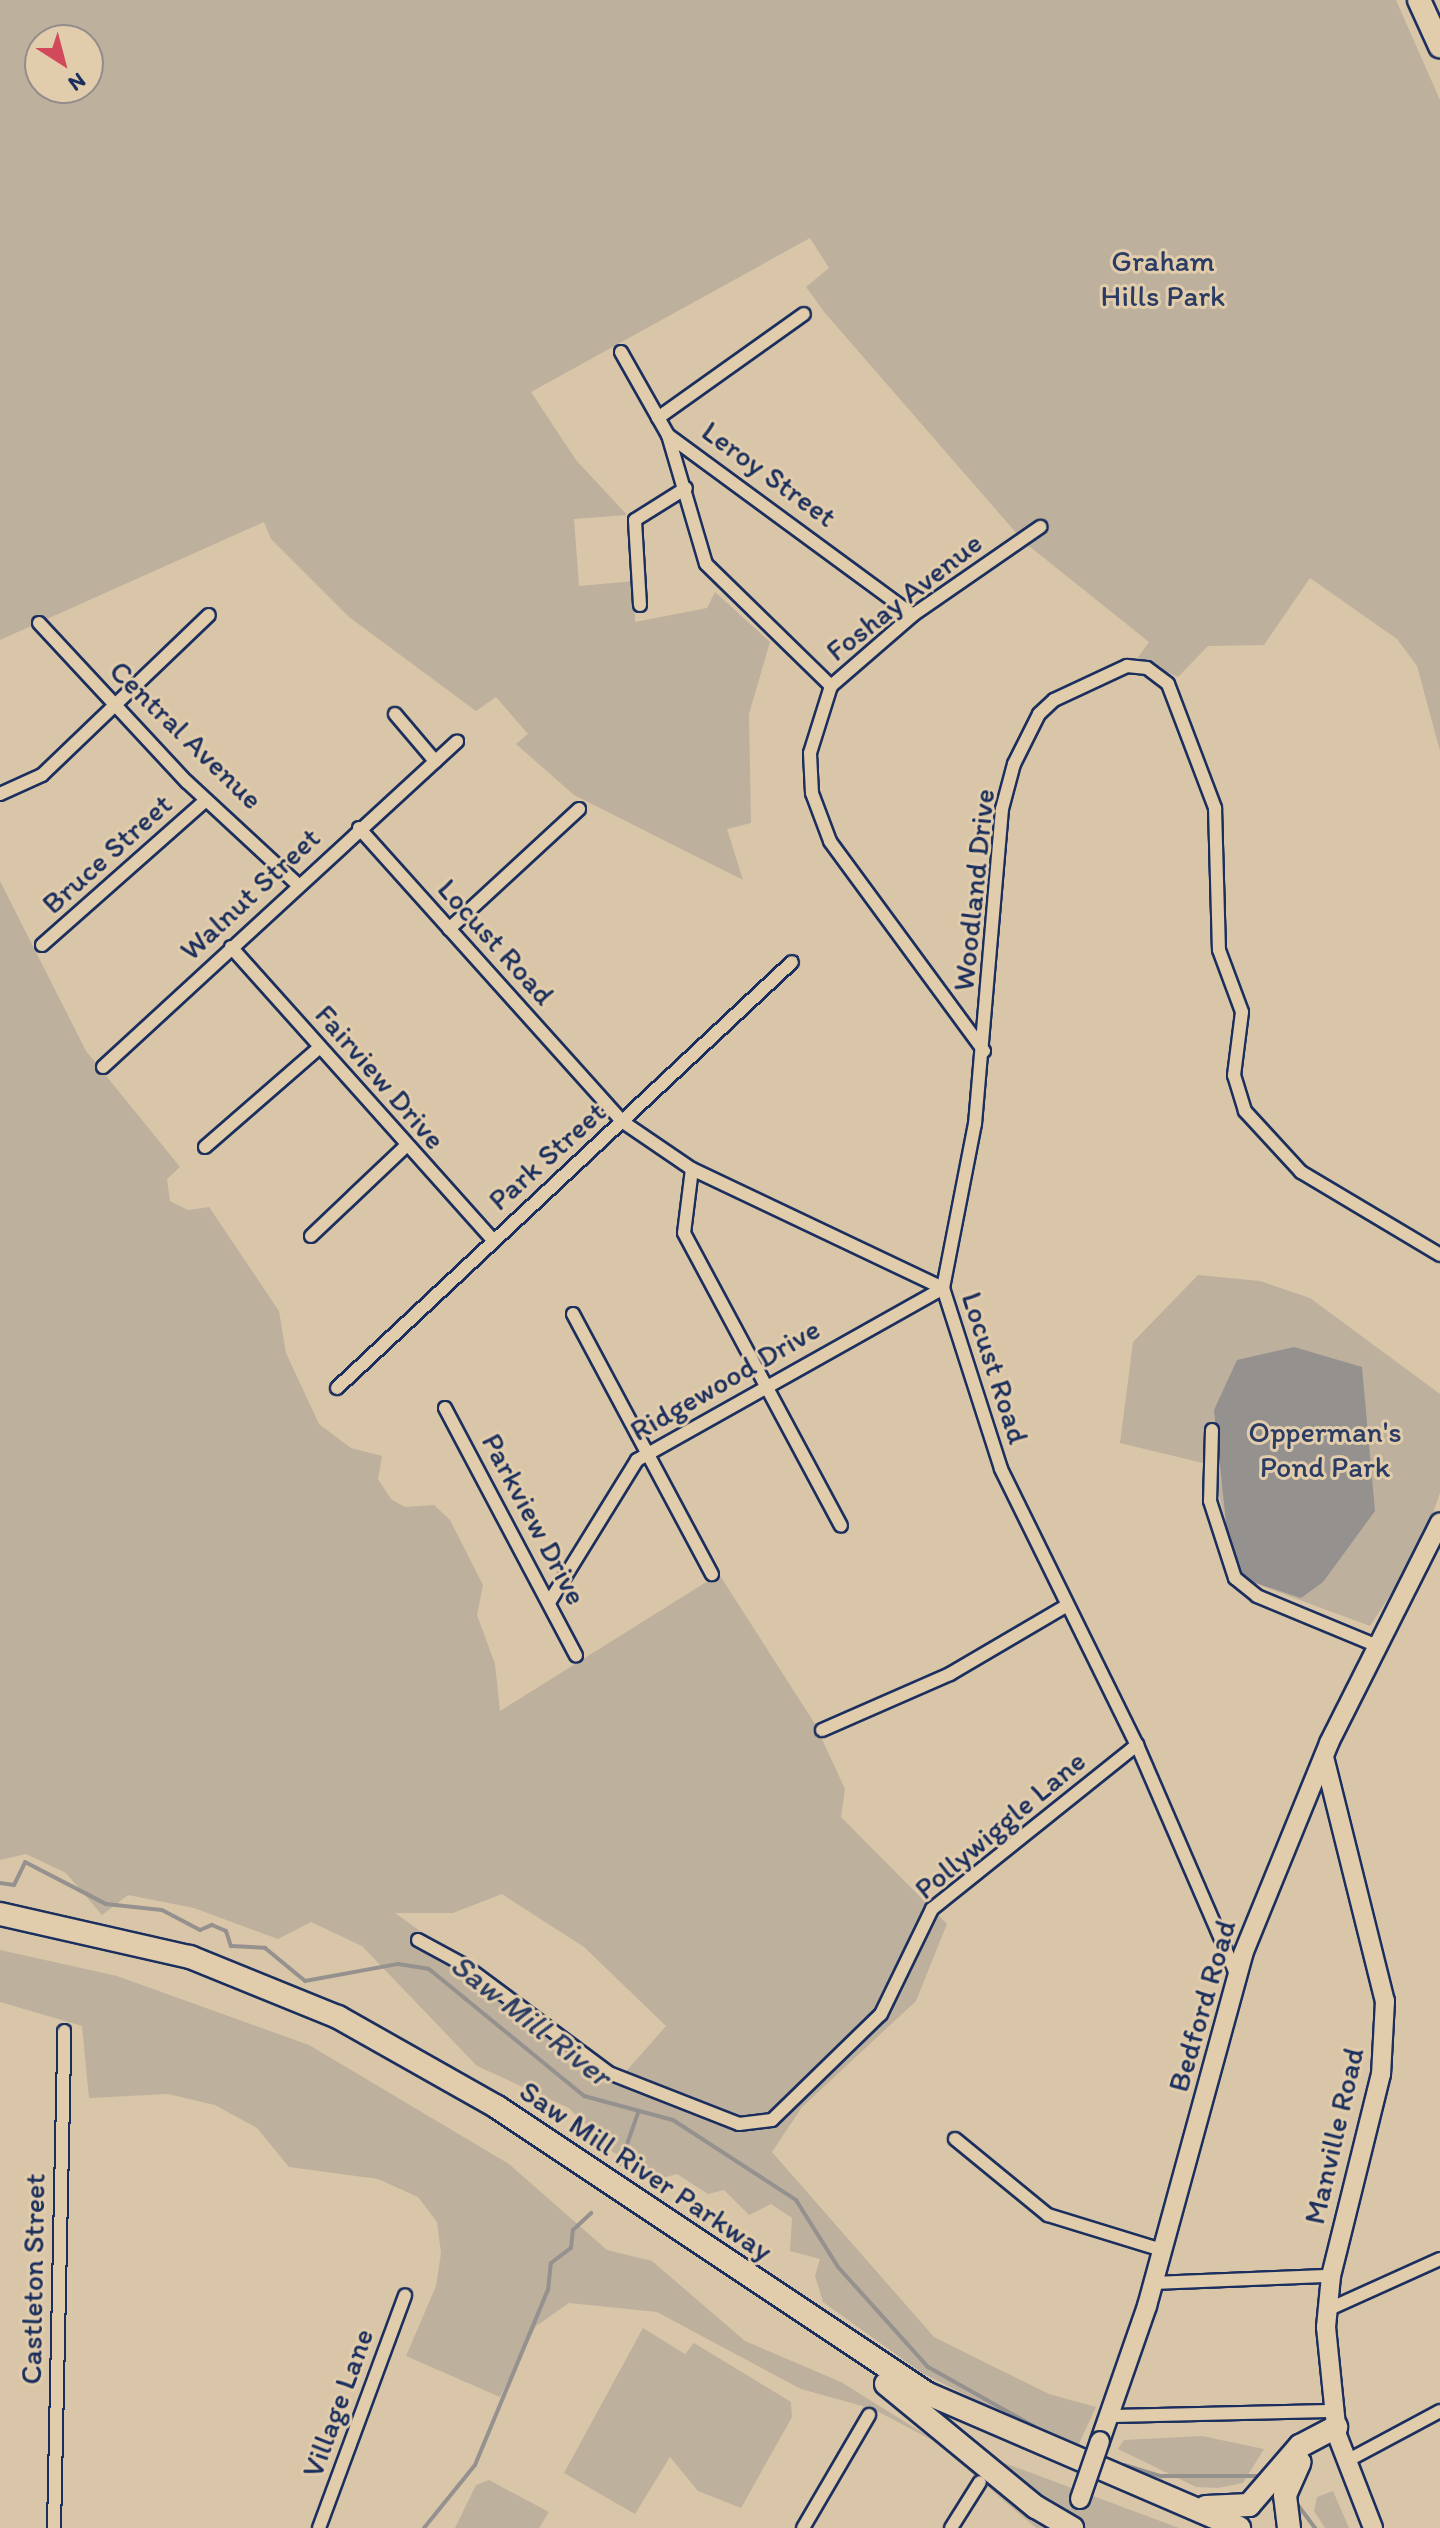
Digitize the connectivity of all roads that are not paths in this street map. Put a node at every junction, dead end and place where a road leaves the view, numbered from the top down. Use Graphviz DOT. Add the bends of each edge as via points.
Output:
graph roads {
  1 [pos="1419,0"];
  2 [pos="1440,46"];
  3 [pos="804,314"];
  4 [pos="621,352"];
  5 [pos="658,418"];
  6 [pos="668,435"];
  7 [pos="686,488"];
  8 [pos="1040,527"];
  9 [pos="640,605"];
  10 [pos="209,615"];
  11 [pos="913,615"];
  12 [pos="39,623"];
  13 [pos="831,686"];
  14 [pos="115,705"];
  15 [pos="395,714"];
  16 [pos="457,742"];
  17 [pos="435,761"];
  18 [pos="0,794"];
  19 [pos="206,800"];
  20 [pos="579,809"];
  21 [pos="359,828"];
  22 [pos="297,884"];
  23 [pos="449,929"];
  24 [pos="42,945"];
  25 [pos="231,947"];
  26 [pos="792,962"];
  27 [pos="320,1047"];
  28 [pos="984,1051"];
  29 [pos="103,1067"];
  30 [pos="623,1122"];
  31 [pos="406,1146"];
  32 [pos="205,1147"];
  33 [pos="692,1169"];
  34 [pos="311,1236"];
  35 [pos="493,1240"];
  36 [pos="1440,1255"];
  37 [pos="943,1288"];
  38 [pos="573,1314"];
  39 [pos="766,1384"];
  40 [pos="337,1388"];
  41 [pos="445,1408"];
  42 [pos="1212,1430"];
  43 [pos="649,1453"];
  44 [pos="1440,1522"];
  45 [pos="841,1526"];
  46 [pos="712,1574"];
  47 [pos="550,1601"];
  48 [pos="1066,1606"];
  49 [pos="1378,1646"];
  50 [pos="576,1655"];
  51 [pos="822,1730"];
  52 [pos="1137,1745"];
  53 [pos="1324,1757"];
  54 [pos="0,1914"];
  55 [pos="0,1927"];
  56 [pos="418,1940"];
  57 [pos="1237,1976"];
  58 [pos="64,2031"];
  59 [pos="955,2139"];
  60 [pos="1162,2250"];
  61 [pos="1440,2259"];
  62 [pos="1331,2276"];
  63 [pos="1153,2283"];
  64 [pos="405,2295"];
  65 [pos="1327,2310"];
  66 [pos="886,2384"];
  67 [pos="1440,2411"];
  68 [pos="869,2415"];
  69 [pos="1109,2416"];
  70 [pos="1338,2435"];
  71 [pos="980,2482"];
  72 [pos="1183,2502"];
  73 [pos="54,2528"];
  74 [pos="319,2528"];
  75 [pos="803,2528"];
  76 [pos="951,2528"];
  77 [pos="1072,2528"];
  78 [pos="1210,2528"];
  79 [pos="1239,2528"];
  80 [pos="1289,2528"];
  81 [pos="1373,2528"];
  1 -- 2 [label="highway"];
  3 -- 5 [label="street"];
  4 -- 5 [label="street, Leroy Street"];
  5 -- 6 [label="street, Leroy Street"];
  6 -- 7 [label="street"];
  6 -- 11 [label="street, Leroy Street"];
  7 -- 9 [label="street" via="635,520"];
  7 -- 13 [label="street" via="714,575"];
  8 -- 11 [label="street, Foshay Avenue"];
  10 -- 14 [label="street"];
  11 -- 13 [label="street, Foshay Avenue"];
  12 -- 14 [label="street, Central Avenue"];
  13 -- 28 [label="street, Foshay Avenue" via="810,753 816,811 848,869"];
  14 -- 18 [label="street" via="42,775"];
  14 -- 19 [label="street, Central Avenue"];
  15 -- 17 [label="street"];
  16 -- 17 [label="street, Walnut Street"];
  17 -- 21 [label="street, Walnut Street"];
  19 -- 22 [label="street, Central Avenue"];
  19 -- 24 [label="street, Bruce Street"];
  20 -- 23 [label="street"];
  21 -- 22 [label="street, Walnut Street"];
  21 -- 23 [label="street, Locust Road"];
  22 -- 25 [label="street, Walnut Street"];
  23 -- 30 [label="street, Locust Road"];
  25 -- 27 [label="street, Fairview Drive"];
  25 -- 29 [label="street, Walnut Street"];
  26 -- 30 [label="street, Park Street"];
  27 -- 31 [label="street, Fairview Drive"];
  27 -- 32 [label="street"];
  28 -- 36 [label="street, Woodland Drive" via="1002,809 1014,764 1054,700 1115,668 1147,668 1175,694 1215,808 1219,950 1242,1012 1237,1096 1283,1159"];
  28 -- 37 [label="street"];
  30 -- 33 [label="street, Locust Road"];
  30 -- 35 [label="street, Park Street"];
  31 -- 34 [label="street"];
  31 -- 35 [label="street, Fairview Drive"];
  33 -- 37 [label="street, Locust Road"];
  33 -- 39 [label="street" via="684,1233"];
  35 -- 40 [label="street, Park Street"];
  37 -- 39 [label="street, Ridgewood Drive"];
  37 -- 48 [label="street, Locust Road" via="995,1454"];
  38 -- 43 [label="street"];
  39 -- 43 [label="street, Ridgewood Drive"];
  39 -- 45 [label="street"];
  41 -- 47 [label="street, Parkview Drive"];
  42 -- 49 [label="street" via="1210,1501 1235,1578 1257,1596"];
  43 -- 46 [label="street"];
  43 -- 47 [label="street, Ridgewood Drive" via="618,1482 571,1576"];
  44 -- 49 [label="main road, Bedford Road"];
  47 -- 50 [label="street, Parkview Drive"];
  48 -- 51 [label="street" via="950,1674"];
  48 -- 52 [label="street, Locust Road"];
  49 -- 53 [label="main road, Bedford Road"];
  52 -- 56 [label="street, Pollywiggle Lane" via="932,1909 881,2014 772,2120 739,2124 609,2073 464,1965"];
  52 -- 57 [label="street, Locust Road"];
  53 -- 57 [label="main road, Bedford Road"];
  53 -- 62 [label="main road, Manville Road" via="1379,1964 1386,2027"];
  54 -- 72 [label="highway, Saw Mill River Parkway" via="190,1957 338,2017 497,2107 907,2382 1013,2435"];
  55 -- 66 [label="highway, Saw Mill River Parkway" via="185,1970 357,2042 493,2120"];
  57 -- 60 [label="main road, Bedford Road"];
  58 -- 73 [label="street, Castleton Street"];
  59 -- 60 [label="street" via="1048,2215"];
  60 -- 63 [label="main road, Bedford Road"];
  61 -- 65 [label="street"];
  62 -- 63 [label="street"];
  62 -- 65 [label="main road, Manville Road"];
  63 -- 69 [label="main road, Bedford Road"];
  64 -- 74 [label="street, Village Lane"];
  65 -- 70 [label="main road, Manville Road"];
  66 -- 77 [label="highway" via="1036,2507"];
  66 -- 78 [label="highway, Saw Mill River Parkway" via="982,2435"];
  67 -- 70 [label="street"];
  68 -- 75 [label="street"];
  69 -- 70 [label="street"];
  69 -- 77 [label="main road, Bedford Road, bridge"];
  70 -- 72 [label="highway" via="1300,2446 1249,2505 1223,2509"];
  70 -- 80 [label="highway" via="1295,2468 1285,2495"];
  70 -- 81 [label="main road, Manville Road"];
  71 -- 76 [label="street"];
  72 -- 79 [label="highway, Saw Mill River Parkway"];
}
